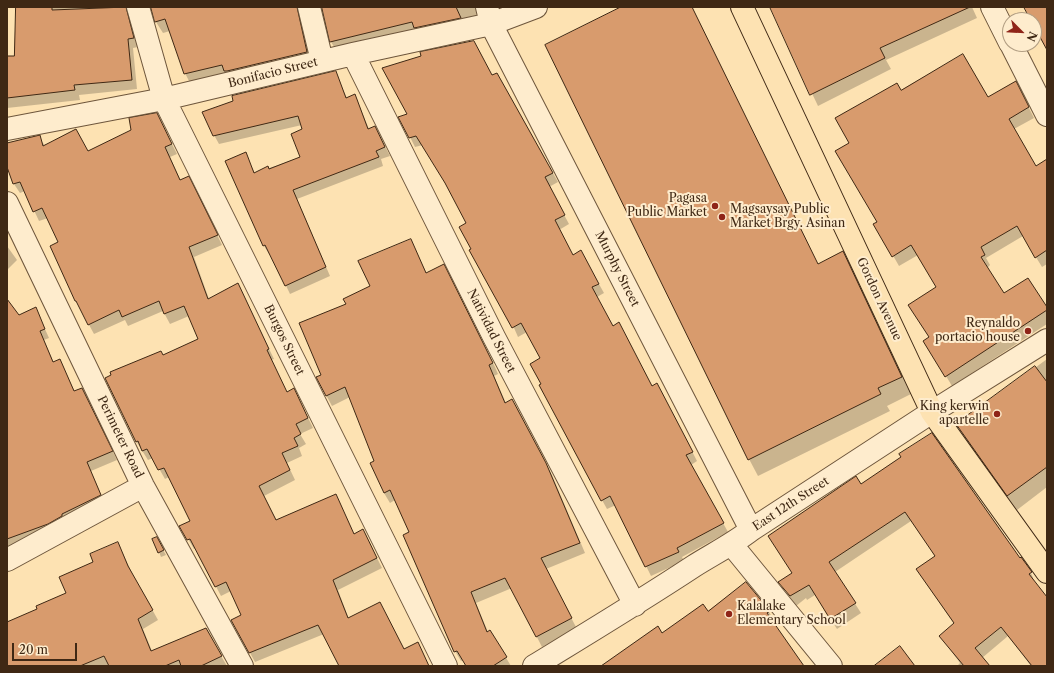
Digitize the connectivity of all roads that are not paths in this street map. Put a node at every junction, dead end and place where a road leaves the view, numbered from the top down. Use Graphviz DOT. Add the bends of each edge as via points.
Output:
graph roads {
  1 [pos="138,7"];
  2 [pos="309,7"];
  3 [pos="536,7"];
  4 [pos="742,7"];
  5 [pos="992,7"];
  6 [pos="489,16"];
  7 [pos="1002,27"];
  8 [pos="1015,52"];
  9 [pos="353,54"];
  10 [pos="322,61"];
  11 [pos="164,99"];
  12 [pos="1047,115"];
  13 [pos="7,129"];
  14 [pos="7,203"];
  15 [pos="1047,340"];
  16 [pos="932,412"];
  17 [pos="143,486"];
  18 [pos="751,530"];
  19 [pos="732,545"];
  20 [pos="7,560"];
  21 [pos="1047,572"];
  22 [pos="635,605"];
  23 [pos="242,666"];
  24 [pos="446,666"];
  25 [pos="534,666"];
  26 [pos="831,666"];
  1 -- 11 [label="street, Burgos Street"];
  2 -- 10 [label="street"];
  3 -- 6 [label="street, Bonifacio Street"];
  4 -- 16 [label="main road, Gordon Avenue"];
  5 -- 7 [label="street"];
  6 -- 9 [label="street, Bonifacio Street"];
  6 -- 18 [label="street, Murphy Street"];
  8 -- 12 [label="street"];
  9 -- 10 [label="street, Bonifacio Street"];
  9 -- 22 [label="street, Natividad Street" via="494,337"];
  10 -- 11 [label="street, Bonifacio Street"];
  11 -- 13 [label="street, Bonifacio Street"];
  11 -- 24 [label="street, Burgos Street"];
  14 -- 17 [label="street, Perimeter Road"];
  15 -- 16 [label="street, East 12th Street"];
  16 -- 18 [label="street, East 12th Street"];
  16 -- 21 [label="main road, Gordon Avenue"];
  17 -- 20 [label="street"];
  17 -- 23 [label="street, Perimeter Road"];
  18 -- 19 [label="street, East 12th Street"];
  19 -- 22 [label="street, East 12th Street" via="702,561"];
  19 -- 26 [label="street"];
  22 -- 25 [label="street, East 12th Street"];
}
